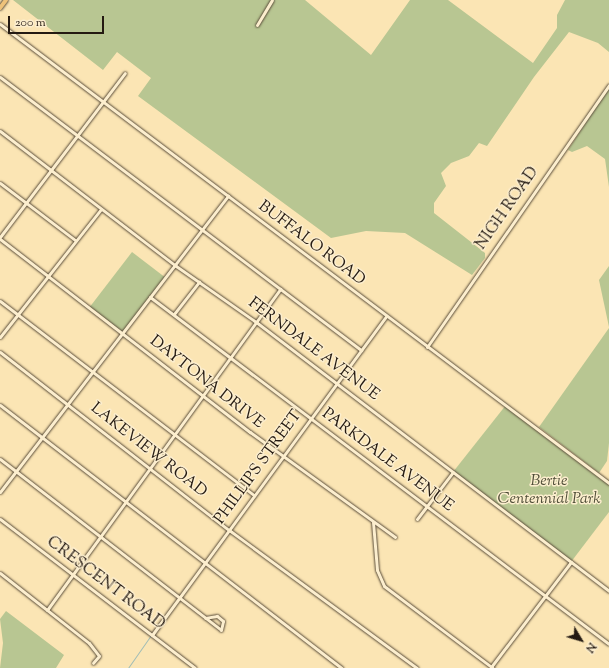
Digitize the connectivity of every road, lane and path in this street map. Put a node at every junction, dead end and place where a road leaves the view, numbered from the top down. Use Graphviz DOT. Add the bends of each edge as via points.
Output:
graph roads {
  1 [pos="6,0"];
  2 [pos="272,0"];
  3 [pos="0,8"];
  4 [pos="0,24"];
  5 [pos="257,25"];
  6 [pos="125,73"];
  7 [pos="0,77"];
  8 [pos="609,85"];
  9 [pos="103,102"];
  10 [pos="0,131"];
  11 [pos="77,136"];
  12 [pos="51,172"];
  13 [pos="0,183"];
  14 [pos="228,196"];
  15 [pos="26,203"];
  16 [pos="101,209"];
  17 [pos="202,230"];
  18 [pos="0,238"];
  19 [pos="76,240"];
  20 [pos="176,266"];
  21 [pos="47,276"];
  22 [pos="199,282"];
  23 [pos="280,289"];
  24 [pos="150,297"];
  25 [pos="0,301"];
  26 [pos="17,314"];
  27 [pos="174,314"];
  28 [pos="386,316"];
  29 [pos="256,322"];
  30 [pos="122,334"];
  31 [pos="0,337"];
  32 [pos="427,347"];
  33 [pos="361,350"];
  34 [pos="0,352"];
  35 [pos="230,358"];
  36 [pos="92,372"];
  37 [pos="336,383"];
  38 [pos="203,395"];
  39 [pos="68,404"];
  40 [pos="0,405"];
  41 [pos="310,418"];
  42 [pos="174,435"];
  43 [pos="42,438"];
  44 [pos="283,456"];
  45 [pos="0,459"];
  46 [pos="149,468"];
  47 [pos="16,471"];
  48 [pos="453,472"];
  49 [pos="609,483"];
  50 [pos="0,492"];
  51 [pos="254,495"];
  52 [pos="124,503"];
  53 [pos="427,507"];
  54 [pos="0,519"];
  55 [pos="417,519"];
  56 [pos="373,522"];
  57 [pos="229,530"];
  58 [pos="100,536"];
  59 [pos="395,537"];
  60 [pos="570,562"];
  61 [pos="204,563"];
  62 [pos="0,574"];
  63 [pos="72,574"];
  64 [pos="609,591"];
  65 [pos="545,596"];
  66 [pos="179,597"];
  67 [pos="47,610"];
  68 [pos="205,618"];
  69 [pos="152,636"];
  70 [pos="609,644"];
  71 [pos="93,663"];
  72 [pos="492,667"];
  73 [pos="195,668"];
  74 [pos="342,668"];
  75 [pos="417,668"];
  1 -- 3 [label="main road"];
  2 -- 5 [label="street"];
  4 -- 9 [label="street, BUFFALO ROAD"];
  6 -- 9 [label="street"];
  7 -- 11 [label="street"];
  8 -- 32 [label="street, NIGH ROAD"];
  9 -- 11 [label="street"];
  9 -- 14 [label="street, BUFFALO ROAD"];
  10 -- 12 [label="street, FERNDALE AVENUE"];
  11 -- 12 [label="street"];
  11 -- 17 [label="street"];
  12 -- 15 [label="street"];
  12 -- 16 [label="street, FERNDALE AVENUE"];
  13 -- 15 [label="street"];
  14 -- 17 [label="street"];
  14 -- 28 [label="street, BUFFALO ROAD"];
  15 -- 18 [label="street"];
  15 -- 19 [label="street"];
  16 -- 19 [label="street"];
  16 -- 20 [label="street, FERNDALE AVENUE"];
  17 -- 20 [label="street"];
  17 -- 23 [label="street"];
  18 -- 21 [label="street, DAYTONA DRIVE"];
  19 -- 21 [label="street"];
  20 -- 22 [label="street, FERNDALE AVENUE"];
  20 -- 24 [label="street"];
  21 -- 26 [label="street"];
  21 -- 30 [label="street, DAYTONA DRIVE"];
  22 -- 27 [label="street"];
  22 -- 29 [label="street, FERNDALE AVENUE"];
  23 -- 29 [label="street"];
  23 -- 33 [label="street"];
  24 -- 27 [label="street, PARKDALE AVENUE"];
  24 -- 30 [label="street"];
  25 -- 26 [label="street"];
  26 -- 31 [label="street"];
  26 -- 36 [label="street"];
  27 -- 35 [label="street, PARKDALE AVENUE"];
  28 -- 32 [label="street, BUFFALO ROAD"];
  28 -- 33 [label="street, PHILLIPS STREET"];
  29 -- 35 [label="street"];
  29 -- 37 [label="street, FERNDALE AVENUE"];
  30 -- 36 [label="street"];
  30 -- 38 [label="street, DAYTONA DRIVE"];
  32 -- 49 [label="street, BUFFALO ROAD"];
  33 -- 37 [label="street, PHILLIPS STREET"];
  34 -- 39 [label="street, LAKEVIEW ROAD"];
  35 -- 38 [label="street"];
  35 -- 41 [label="street, PARKDALE AVENUE"];
  36 -- 39 [label="street"];
  36 -- 42 [label="street"];
  37 -- 41 [label="street, PHILLIPS STREET"];
  37 -- 48 [label="street, FERNDALE AVENUE"];
  38 -- 42 [label="street"];
  38 -- 44 [label="street, DAYTONA DRIVE"];
  39 -- 43 [label="street"];
  39 -- 46 [label="street, LAKEVIEW ROAD"];
  40 -- 43 [label="street"];
  41 -- 44 [label="street, PHILLIPS STREET"];
  41 -- 53 [label="street, PARKDALE AVENUE"];
  42 -- 46 [label="street"];
  42 -- 51 [label="street"];
  43 -- 47 [label="street"];
  43 -- 52 [label="street"];
  44 -- 51 [label="street, PHILLIPS STREET"];
  44 -- 56 [label="street, DAYTONA DRIVE"];
  45 -- 47 [label="street"];
  46 -- 52 [label="street"];
  46 -- 57 [label="street, LAKEVIEW ROAD"];
  47 -- 50 [label="street"];
  47 -- 58 [label="street"];
  48 -- 53 [label="street"];
  48 -- 60 [label="street, FERNDALE AVENUE"];
  51 -- 57 [label="street, PHILLIPS STREET"];
  52 -- 58 [label="street"];
  52 -- 61 [label="street"];
  53 -- 55 [label="street"];
  53 -- 65 [label="street, PARKDALE AVENUE"];
  54 -- 63 [label="street, CRESCENT ROAD"];
  56 -- 59 [label="street, DAYTONA DRIVE"];
  56 -- 72 [label="street" via="377,570 384,586"];
  57 -- 61 [label="street, PHILLIPS STREET"];
  57 -- 75 [label="street, LAKEVIEW ROAD"];
  58 -- 63 [label="street"];
  58 -- 66 [label="street"];
  60 -- 64 [label="street, FERNDALE AVENUE"];
  60 -- 65 [label="street"];
  61 -- 66 [label="street, PHILLIPS STREET"];
  61 -- 74 [label="street"];
  62 -- 67 [label="street"];
  63 -- 67 [label="street"];
  63 -- 69 [label="street, CRESCENT ROAD"];
  65 -- 70 [label="street, PARKDALE AVENUE"];
  65 -- 72 [label="street"];
  66 -- 68 [label="street"];
  66 -- 69 [label="street, PHILLIPS STREET"];
  67 -- 71 [label="street" via="93,647 99,656"];
  68 -- 68 [label="street" via="215,626 221,630 223,621 217,616"];
  69 -- 73 [label="street, CRESCENT ROAD"];
}
